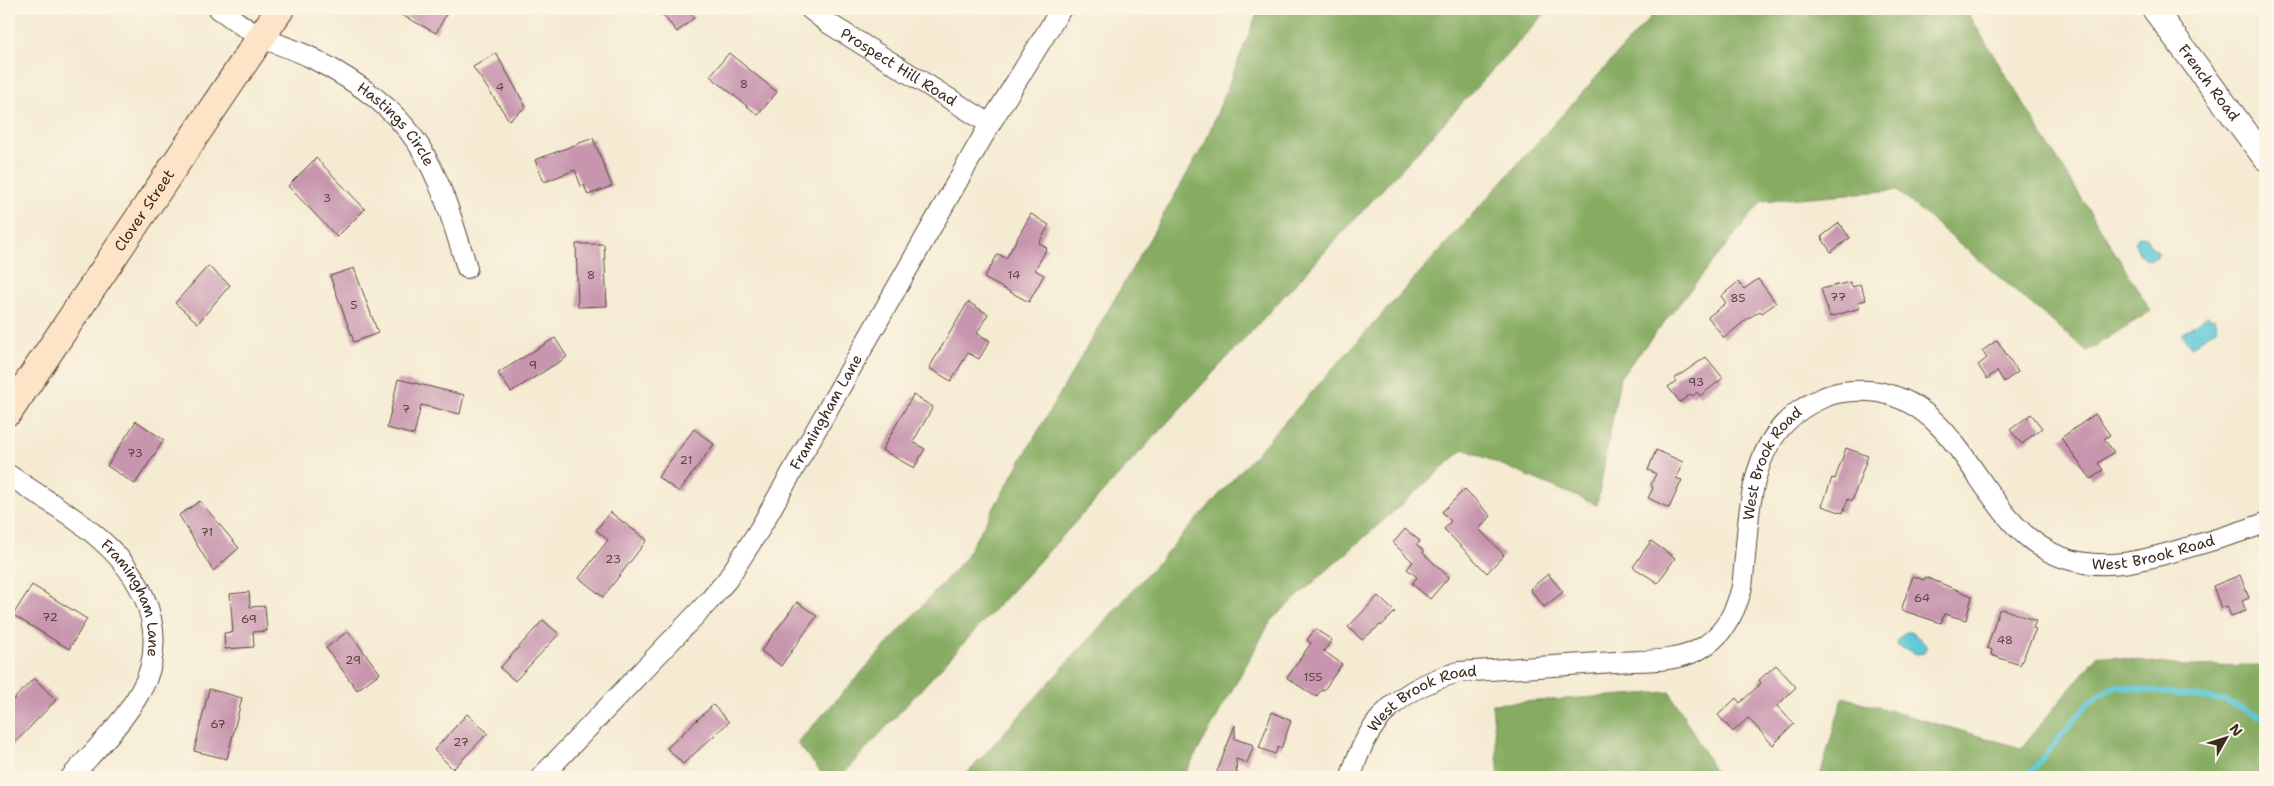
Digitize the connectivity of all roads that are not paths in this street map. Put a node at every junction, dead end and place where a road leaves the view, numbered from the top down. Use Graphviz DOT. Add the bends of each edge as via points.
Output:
graph roads {
  1 [pos="219,9"];
  2 [pos="280,9"];
  3 [pos="810,9"];
  4 [pos="1061,9"];
  5 [pos="2154,9"];
  6 [pos="261,37"];
  7 [pos="990,124"];
  8 [pos="2265,158"];
  9 [pos="467,268"];
  10 [pos="9,411"];
  11 [pos="9,475"];
  12 [pos="2265,523"];
  13 [pos="71,777"];
  14 [pos="541,777"];
  15 [pos="1351,777"];
  1 -- 6 [label="street, Hastings Circle"];
  2 -- 6 [label="main road, Clover Street"];
  3 -- 7 [label="street, Prospect Hill Road"];
  4 -- 7 [label="street, Framingham Lane"];
  5 -- 8 [label="street, French Road"];
  6 -- 9 [label="street, Hastings Circle" via="339,72 362,86 398,117 424,151 437,176"];
  6 -- 10 [label="main road, Clover Street"];
  7 -- 14 [label="street, Framingham Lane" via="764,521 727,580"];
  11 -- 13 [label="street, Framingham Lane" via="117,553 145,596 151,617 153,655 142,690"];
  12 -- 15 [label="street, West Brook Road" via="2134,562 2098,565 2062,558 2015,526 1953,442 1927,415 1896,396 1860,390 1841,392 1811,402 1796,413 1783,424 1764,451 1754,481 1738,604 1722,632 1710,642 1696,651 1662,659 1460,672 1440,678 1405,695 1375,723 1364,740"];
}
